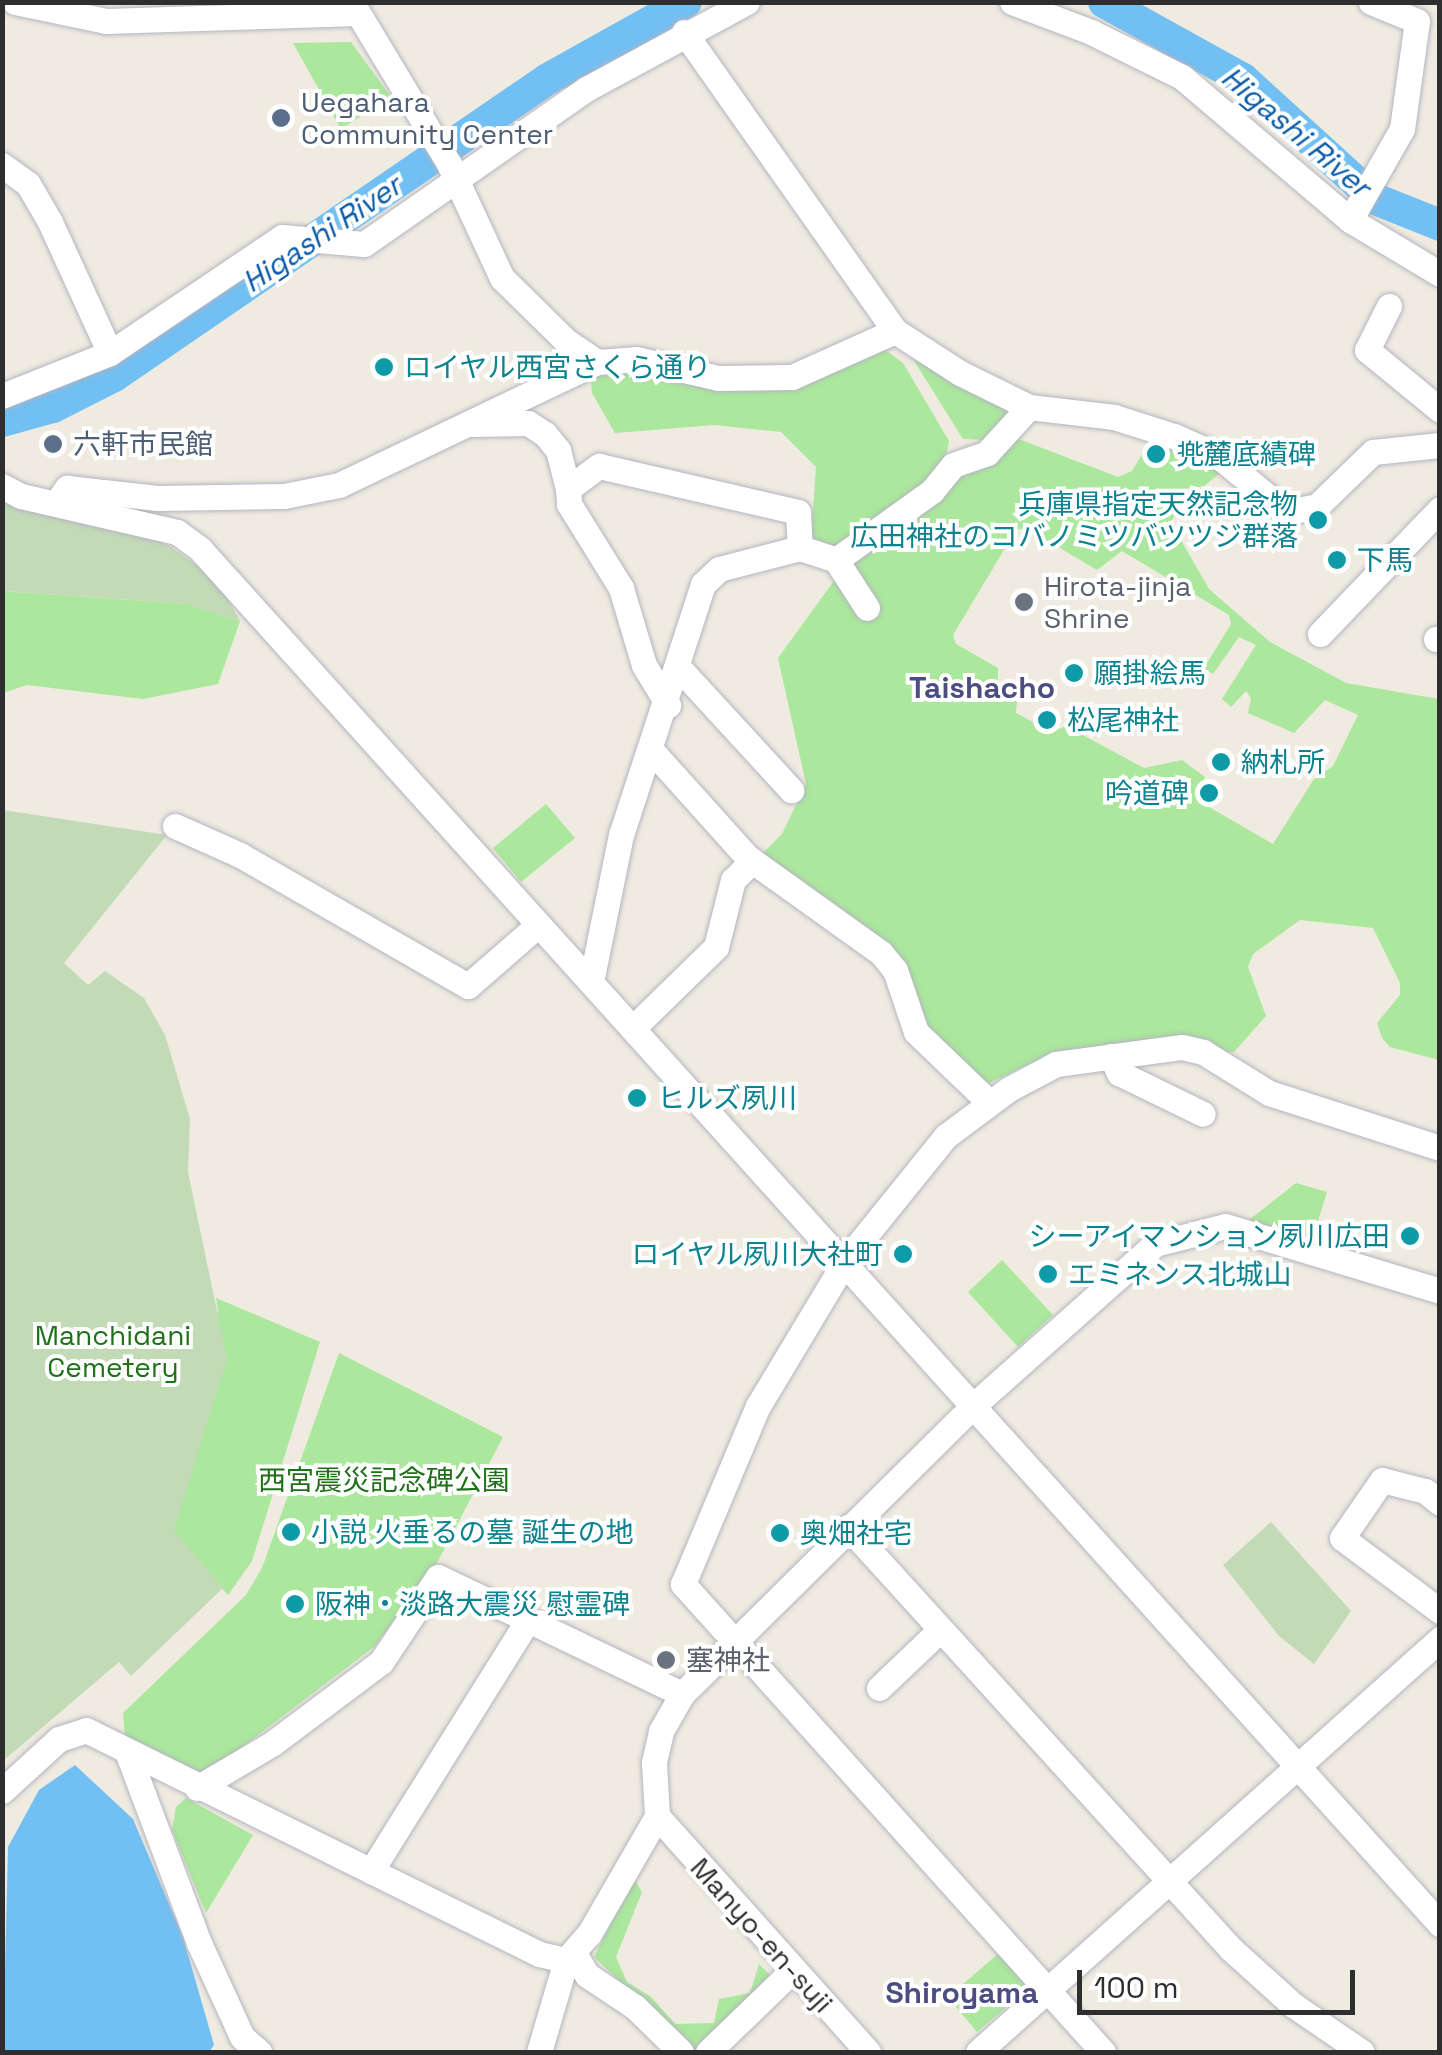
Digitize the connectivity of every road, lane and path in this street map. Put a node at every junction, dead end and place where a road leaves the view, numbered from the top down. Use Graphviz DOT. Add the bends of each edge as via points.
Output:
graph roads {
  1 [pos="15,2"];
  2 [pos="747,2"];
  3 [pos="1012,2"];
  4 [pos="1371,2"];
  5 [pos="362,8"];
  6 [pos="217,10"];
  7 [pos="684,32"];
  8 [pos="447,162"];
  9 [pos="2,165"];
  10 [pos="1360,201"];
  11 [pos="1440,274"];
  12 [pos="1388,306"];
  13 [pos="896,331"];
  14 [pos="110,353"];
  15 [pos="597,362"];
  16 [pos="2,396"];
  17 [pos="1029,407"];
  18 [pos="1440,410"];
  19 [pos="469,424"];
  20 [pos="1440,445"];
  21 [pos="2,486"];
  22 [pos="568,489"];
  23 [pos="56,503"];
  24 [pos="1440,509"];
  25 [pos="800,548"];
  26 [pos="836,560"];
  27 [pos="867,608"];
  28 [pos="1320,634"];
  29 [pos="679,668"];
  30 [pos="668,705"];
  31 [pos="652,750"];
  32 [pos="791,790"];
  33 [pos="175,826"];
  34 [pos="752,861"];
  35 [pos="538,924"];
  36 [pos="591,982"];
  37 [pos="633,1028"];
  38 [pos="1112,1056"];
  39 [pos="988,1101"];
  40 [pos="1203,1114"];
  41 [pos="1440,1148"];
  42 [pos="846,1262"];
  43 [pos="1440,1291"];
  44 [pos="975,1404"];
  45 [pos="1440,1502"];
  46 [pos="848,1527"];
  47 [pos="1440,1612"];
  48 [pos="528,1620"];
  49 [pos="940,1630"];
  50 [pos="1440,1639"];
  51 [pos="733,1644"];
  52 [pos="880,1688"];
  53 [pos="682,1694"];
  54 [pos="128,1754"];
  55 [pos="1298,1766"];
  56 [pos="197,1788"];
  57 [pos="2,1791"];
  58 [pos="657,1816"];
  59 [pos="370,1871"];
  60 [pos="1167,1881"];
  61 [pos="1440,1924"];
  62 [pos="570,1958"];
  63 [pos="792,1970"];
  64 [pos="1046,1992"];
  65 [pos="259,2052"];
  66 [pos="539,2052"];
  67 [pos="680,2052"];
  68 [pos="708,2052"];
  69 [pos="868,2052"];
  70 [pos="978,2052"];
  71 [pos="1103,2052"];
  72 [pos="1362,2052"];
  1 -- 6 [label="street" via="106,21"];
  2 -- 7 [label="street"];
  3 -- 10 [label="street" via="1122,45 1182,77"];
  4 -- 10 [label="street" via="1417,21 1402,129"];
  5 -- 6 [label="street"];
  5 -- 8 [label="street"];
  7 -- 8 [label="street"];
  7 -- 13 [label="street"];
  8 -- 14 [label="street" via="364,244 332,246 302,236 272,242"];
  8 -- 15 [label="street" via="502,278"];
  9 -- 14 [label="street" via="28,184 50,222"];
  10 -- 11 [label="street"];
  12 -- 18 [label="street" via="1367,350"];
  13 -- 15 [label="street" via="792,377 718,378 636,360"];
  13 -- 17 [label="street"];
  14 -- 16 [label="street"];
  15 -- 19 [label="street" via="535,386"];
  17 -- 20 [label="street" via="1114,416 1174,436 1217,455 1277,504 1296,510 1317,506 1373,452"];
  17 -- 26 [label="street" via="988,453 954,465 932,491"];
  19 -- 22 [label="street" via="528,424 545,434 558,450"];
  19 -- 23 [label="street" via="339,486 284,496 157,498 67,488"];
  21 -- 23 [label="street"];
  22 -- 25 [label="street" via="600,466 798,512"];
  22 -- 30 [label="street" via="570,504 620,588 644,665"];
  23 -- 35 [label="street" via="178,532 200,548"];
  24 -- 28 [label="street"];
  25 -- 26 [label="street"];
  25 -- 29 [label="street" via="719,569 703,584"];
  26 -- 27 [label="street"];
  29 -- 30 [label="street"];
  29 -- 32 [label="street"];
  30 -- 31 [label="street"];
  31 -- 34 [label="street"];
  31 -- 36 [label="street" via="621,834"];
  33 -- 35 [label="street" via="240,855 468,986"];
  34 -- 37 [label="street" via="733,880 716,946"];
  34 -- 39 [label="street" via="880,953 895,970 916,1032"];
  35 -- 36 [label="street"];
  36 -- 37 [label="street"];
  37 -- 42 [label="street"];
  38 -- 39 [label="street" via="1056,1064"];
  38 -- 40 [label="street" via="1119,1073"];
  38 -- 41 [label="street" via="1182,1046 1270,1093"];
  39 -- 42 [label="street" via="946,1136"];
  42 -- 44 [label="street"];
  42 -- 51 [label="street" via="758,1406 683,1584"];
  43 -- 44 [label="street" via="1224,1226 1172,1234"];
  44 -- 46 [label="street"];
  44 -- 55 [label="street"];
  45 -- 47 [label="street" via="1382,1480 1342,1538"];
  46 -- 49 [label="street"];
  46 -- 51 [label="street"];
  48 -- 53 [label="street"];
  48 -- 56 [label="street" via="438,1577 381,1662 272,1743"];
  48 -- 59 [label="street"];
  49 -- 52 [label="street"];
  49 -- 60 [label="street"];
  50 -- 55 [label="street"];
  51 -- 53 [label="street"];
  51 -- 64 [label="street"];
  53 -- 58 [label="street" via="654,1762"];
  54 -- 56 [label="street"];
  54 -- 57 [label="street" via="76,1730"];
  54 -- 65 [label="street" via="199,1943 242,2037"];
  55 -- 60 [label="street"];
  55 -- 61 [label="street"];
  56 -- 59 [label="street"];
  58 -- 62 [label="street"];
  58 -- 63 [label="street, Manyo-en-suji"];
  59 -- 62 [label="street" via="539,1954"];
  60 -- 64 [label="street"];
  60 -- 72 [label="street" via="1293,2005"];
  62 -- 66 [label="street"];
  62 -- 67 [label="street"];
  63 -- 68 [label="street"];
  63 -- 69 [label="street, Manyo-en-suji"];
  64 -- 70 [label="street"];
  64 -- 71 [label="street"];
}
